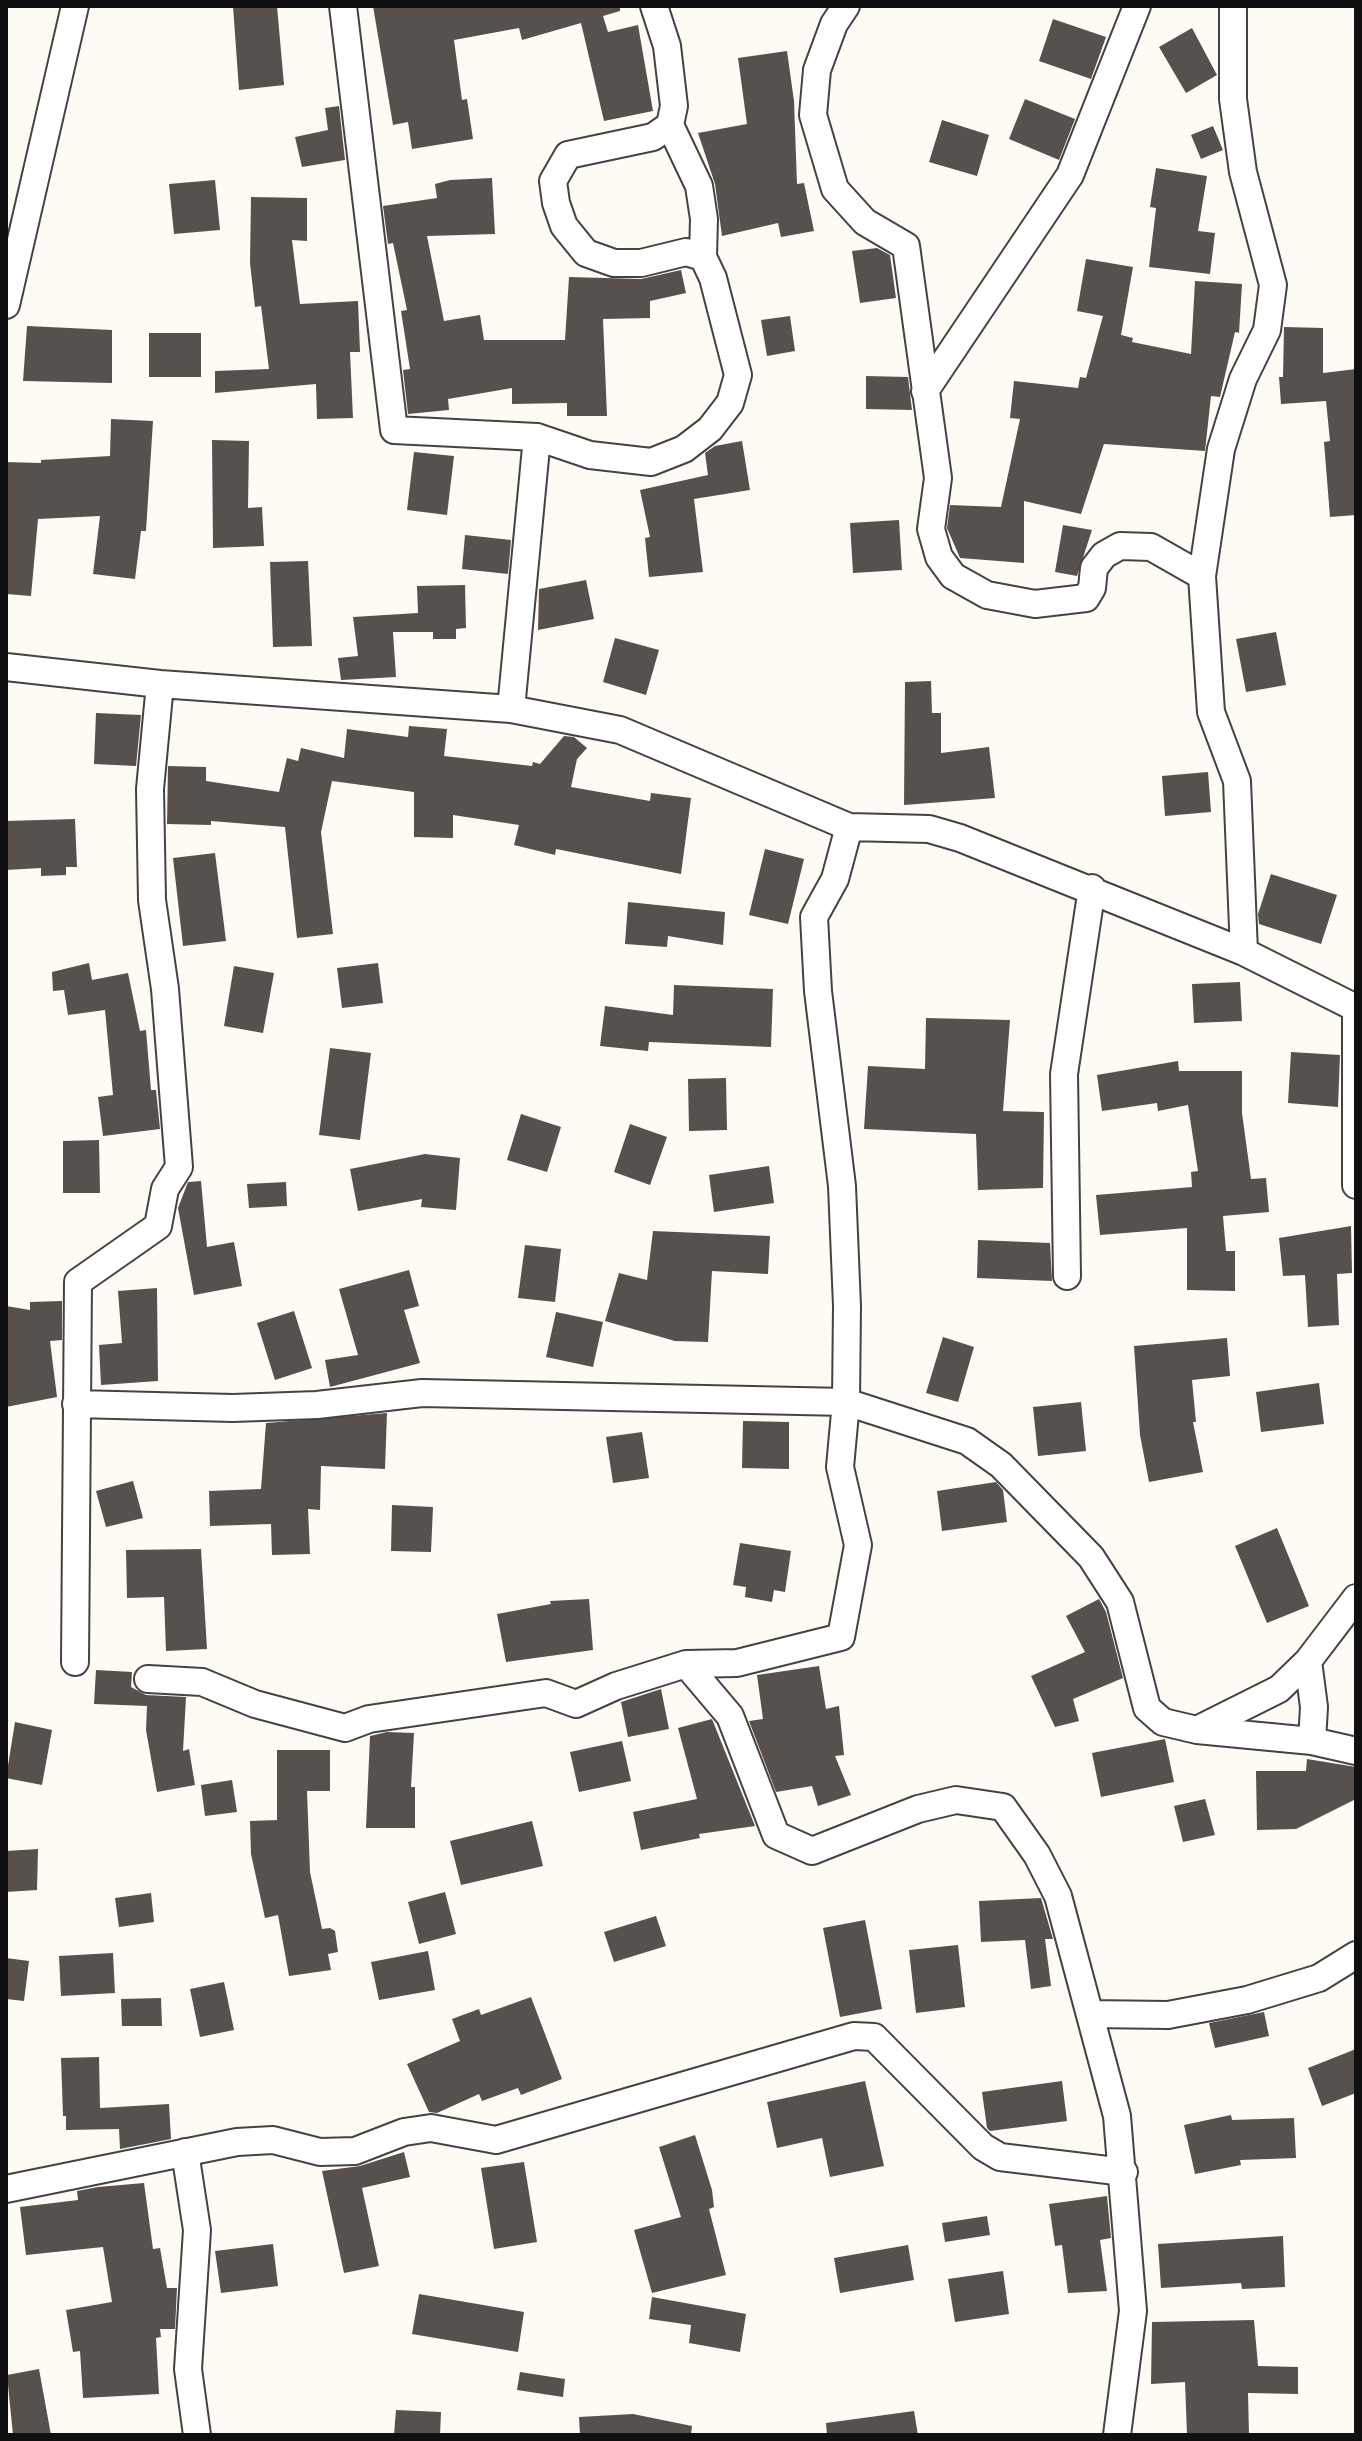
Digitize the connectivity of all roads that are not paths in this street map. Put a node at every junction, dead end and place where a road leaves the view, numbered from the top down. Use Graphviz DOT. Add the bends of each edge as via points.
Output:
graph roads {
  1 [pos="75,6"];
  2 [pos="343,6"];
  3 [pos="654,6"];
  4 [pos="846,6"];
  5 [pos="1137,6"];
  6 [pos="1233,6"];
  7 [pos="670,125"];
  8 [pos="703,257"];
  9 [pos="6,305"];
  10 [pos="925,391"];
  11 [pos="537,437"];
  12 [pos="1202,576"];
  13 [pos="6,667"];
  14 [pos="160,684"];
  15 [pos="511,709"];
  16 [pos="849,827"];
  17 [pos="1092,888"];
  18 [pos="1244,952"];
  19 [pos="1356,1010"];
  20 [pos="1356,1185"];
  21 [pos="1067,1276"];
  22 [pos="846,1402"];
  23 [pos="76,1404"];
  24 [pos="1356,1598"];
  25 [pos="1308,1661"];
  26 [pos="75,1662"];
  27 [pos="686,1664"];
  28 [pos="148,1679"];
  29 [pos="1197,1730"];
  30 [pos="1312,1741"];
  31 [pos="1356,1751"];
  32 [pos="1356,1955"];
  33 [pos="1090,2014"];
  34 [pos="185,2152"];
  35 [pos="1124,2172"];
  36 [pos="6,2189"];
  37 [pos="197,2435"];
  38 [pos="1117,2435"];
  1 -- 9 [label="street"];
  2 -- 11 [label="street" via="394,430"];
  3 -- 7 [label="street" via="667,46 674,106"];
  4 -- 10 [label="street" via="817,70 813,115 835,189 865,222 906,246"];
  5 -- 10 [label="street" via="1070,175"];
  6 -- 12 [label="street" via="1233,99 1243,172 1273,285 1267,330 1243,379 1221,449"];
  7 -- 8 [label="street" via="699,186"];
  7 -- 8 [label="street" via="653,137 568,155 553,181 556,203 564,226 586,253 614,263 641,263 686,252"];
  8 -- 11 [label="street" via="738,375 730,403 710,429 684,449 651,462 590,455"];
  10 -- 12 [label="street" via="938,478 931,529 939,557 953,576 987,595 1035,604 1086,598 1094,568 1120,546 1151,547"];
  11 -- 15 [label="street"];
  12 -- 18 [label="street" via="1211,712 1237,781"];
  13 -- 14 [label="street"];
  14 -- 15 [label="street"];
  14 -- 23 [label="street" via="150,789 152,900 179,1167 165,1189 158,1226 78,1282"];
  15 -- 16 [label="street" via="620,730"];
  16 -- 17 [label="street" via="929,829"];
  16 -- 22 [label="street" via="835,879 814,917 842,1186"];
  17 -- 18 [label="street"];
  17 -- 21 [label="street" via="1064,1074"];
  18 -- 19 [label="street"];
  19 -- 20 [label="street"];
  22 -- 23 [label="street" via="422,1393 233,1408"];
  22 -- 27 [label="street" via="840,1467 858,1545 841,1637 737,1663"];
  22 -- 29 [label="street" via="967,1441 1001,1465 1091,1557 1120,1602 1147,1708 1163,1722"];
  23 -- 26 [label="street"];
  24 -- 25 [label="street"];
  25 -- 29 [label="street" via="1279,1689"];
  25 -- 30 [label="street"];
  27 -- 28 [label="street" via="576,1704 546,1693 369,1719 345,1728 255,1704 202,1682"];
  27 -- 33 [label="street" via="730,1716 776,1835 812,1851 918,1809 956,1800 1003,1807 1058,1896"];
  29 -- 30 [label="street"];
  30 -- 31 [label="street"];
  32 -- 33 [label="street" via="1319,1978 1247,2000 1168,2015"];
  33 -- 35 [label="street" via="1117,2116"];
  34 -- 35 [label="street" via="273,2140 320,2152 355,2151 431,2128 496,2140 854,2036 874,2037 983,2147 1000,2157"];
  34 -- 36 [label="street"];
  34 -- 37 [label="street" via="197,2230 188,2369"];
  35 -- 38 [label="street" via="1133,2311"];
}
